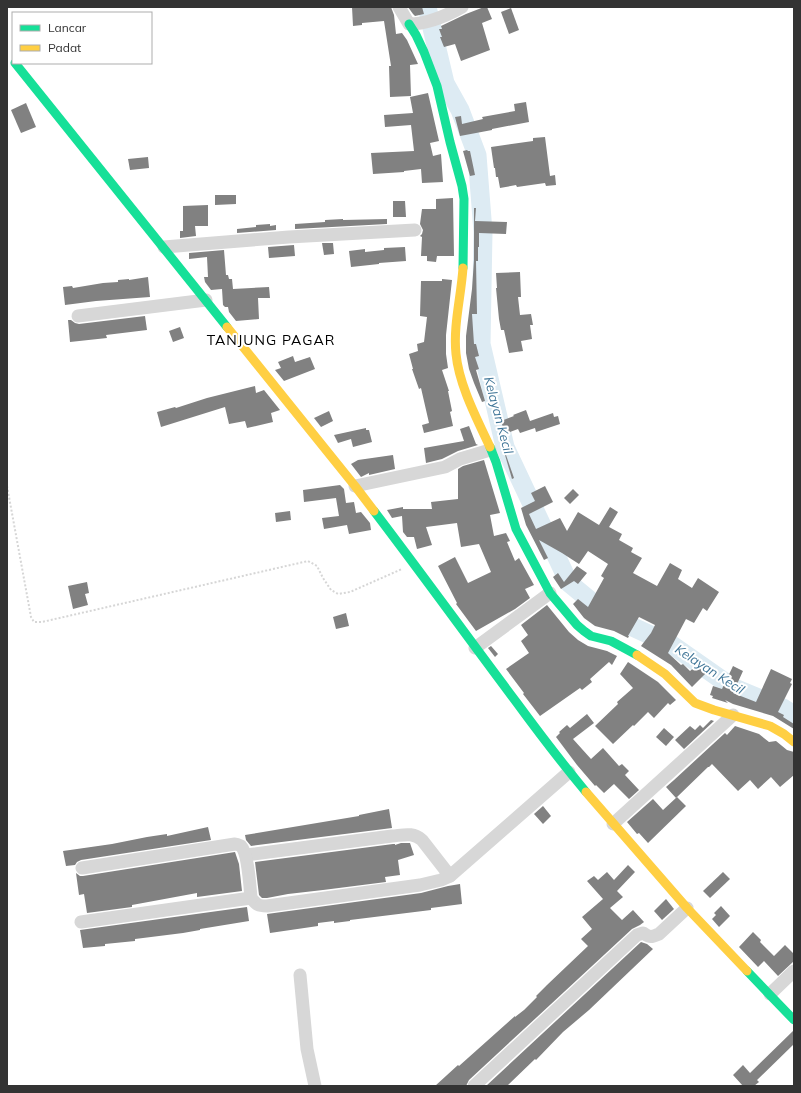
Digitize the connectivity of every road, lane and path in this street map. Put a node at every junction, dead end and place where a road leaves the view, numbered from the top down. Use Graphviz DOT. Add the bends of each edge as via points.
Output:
graph roads {
  1 [pos="399,7"];
  2 [pos="462,7"];
  3 [pos="414,24"];
  4 [pos="16,64"];
  5 [pos="415,230"];
  6 [pos="164,247"];
  7 [pos="206,300"];
  8 [pos="78,316"];
  9 [pos="490,450"];
  10 [pos="7,486"];
  11 [pos="355,486"];
  12 [pos="414,564"];
  13 [pos="550,593"];
  14 [pos="475,648"];
  15 [pos="733,715"];
  16 [pos="794,742"];
  17 [pos="569,772"];
  18 [pos="613,824"];
  19 [pos="246,855"];
  20 [pos="82,868"];
  21 [pos="450,876"];
  22 [pos="251,898"];
  23 [pos="687,908"];
  24 [pos="81,922"];
  25 [pos="794,971"];
  26 [pos="300,975"];
  27 [pos="770,994"];
  28 [pos="794,1020"];
  29 [pos="314,1086"];
  30 [pos="474,1086"];
  1 -- 3 [label="street"];
  2 -- 3 [label="street" via="449,14"];
  3 -- 9 [label="street" via="436,86 462,186 464,259 456,354 464,387"];
  4 -- 6 [label="street"];
  5 -- 6 [label="street"];
  6 -- 7 [label="street"];
  7 -- 8 [label="street"];
  7 -- 11 [label="street"];
  9 -- 11 [label="street" via="460,459 445,467"];
  9 -- 13 [label="street" via="501,476 516,529"];
  10 -- 12 [label="path" via="34,622 308,561 317,566 331,590 338,594 350,592"];
  11 -- 12 [label="street"];
  12 -- 14 [label="street"];
  13 -- 14 [label="street"];
  13 -- 15 [label="street" via="577,625 591,636 632,652 665,674 695,703"];
  14 -- 17 [label="street"];
  15 -- 16 [label="street" via="770,726"];
  15 -- 18 [label="street"];
  17 -- 18 [label="street"];
  17 -- 21 [label="street"];
  18 -- 23 [label="street"];
  19 -- 20 [label="street" via="240,845 235,844"];
  19 -- 21 [label="street" via="410,835 422,840"];
  19 -- 22 [label="street"];
  21 -- 22 [label="street" via="420,886 267,906 259,906"];
  22 -- 24 [label="street"];
  23 -- 27 [label="street"];
  23 -- 30 [label="street" via="659,934 637,935"];
  25 -- 27 [label="street"];
  26 -- 29 [label="street" via="307,1049"];
  27 -- 28 [label="street"];
}
